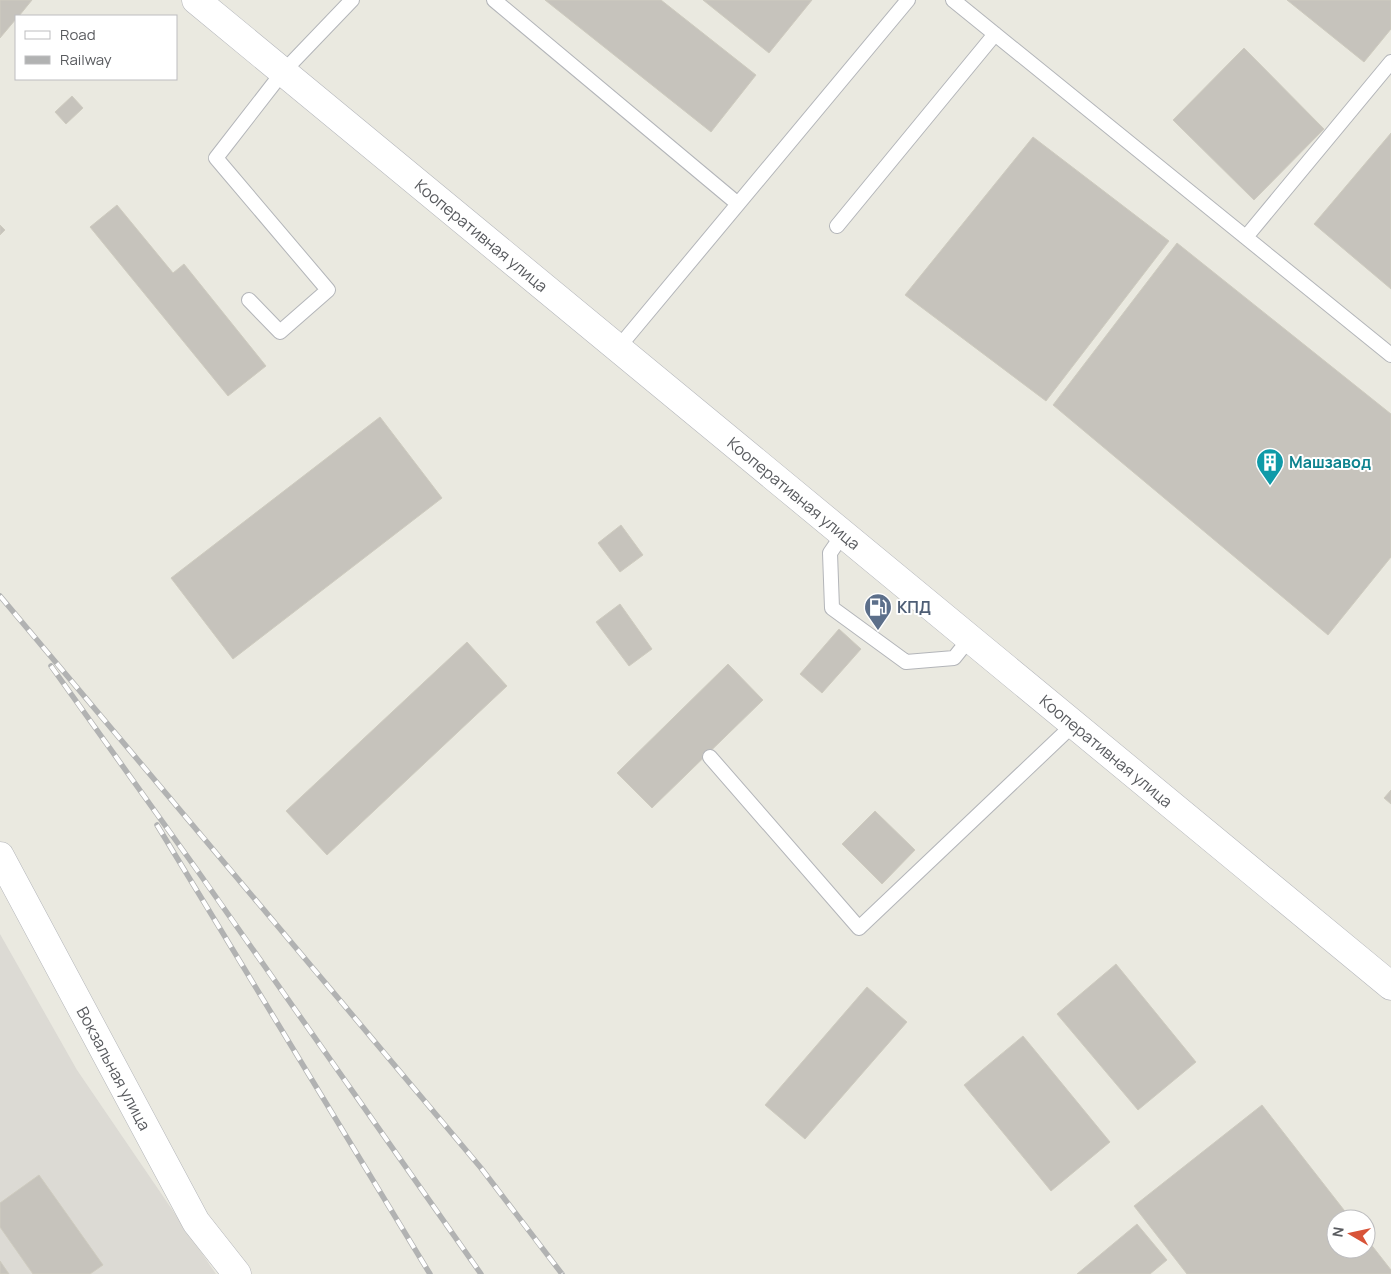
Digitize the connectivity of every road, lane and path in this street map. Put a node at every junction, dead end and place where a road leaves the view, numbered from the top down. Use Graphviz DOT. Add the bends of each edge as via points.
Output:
graph roads {
  1 [pos="196,0"];
  2 [pos="352,0"];
  3 [pos="494,0"];
  4 [pos="908,0"];
  5 [pos="953,0"];
  6 [pos="995,34"];
  7 [pos="1391,62"];
  8 [pos="284,72"];
  9 [pos="738,204"];
  10 [pos="837,226"];
  11 [pos="1246,238"];
  12 [pos="249,300"];
  13 [pos="618,348"];
  14 [pos="1391,355"];
  15 [pos="843,534"];
  16 [pos="970,638"];
  17 [pos="1074,724"];
  18 [pos="710,757"];
  19 [pos="0,856"];
  20 [pos="1391,986"];
  21 [pos="237,1274"];
  1 -- 8 [label="main road, Кооперативная улица"];
  2 -- 8 [label="lane"];
  3 -- 9 [label="lane"];
  4 -- 9 [label="lane"];
  5 -- 6 [label="lane"];
  6 -- 10 [label="lane"];
  6 -- 11 [label="lane"];
  7 -- 11 [label="lane"];
  8 -- 12 [label="lane" via="216,158 328,290 280,332"];
  8 -- 13 [label="main road, Кооперативная улица"];
  9 -- 13 [label="lane"];
  11 -- 14 [label="lane"];
  13 -- 15 [label="main road, Кооперативная улица"];
  15 -- 16 [label="main road, Кооперативная улица"];
  15 -- 16 [label="lane" via="830,553 832,608 906,662 954,658"];
  16 -- 17 [label="main road, Кооперативная улица"];
  17 -- 18 [label="lane" via="859,928"];
  17 -- 20 [label="main road, Кооперативная улица"];
  19 -- 21 [label="main road, Вокзальная улица" via="196,1222"];
}
